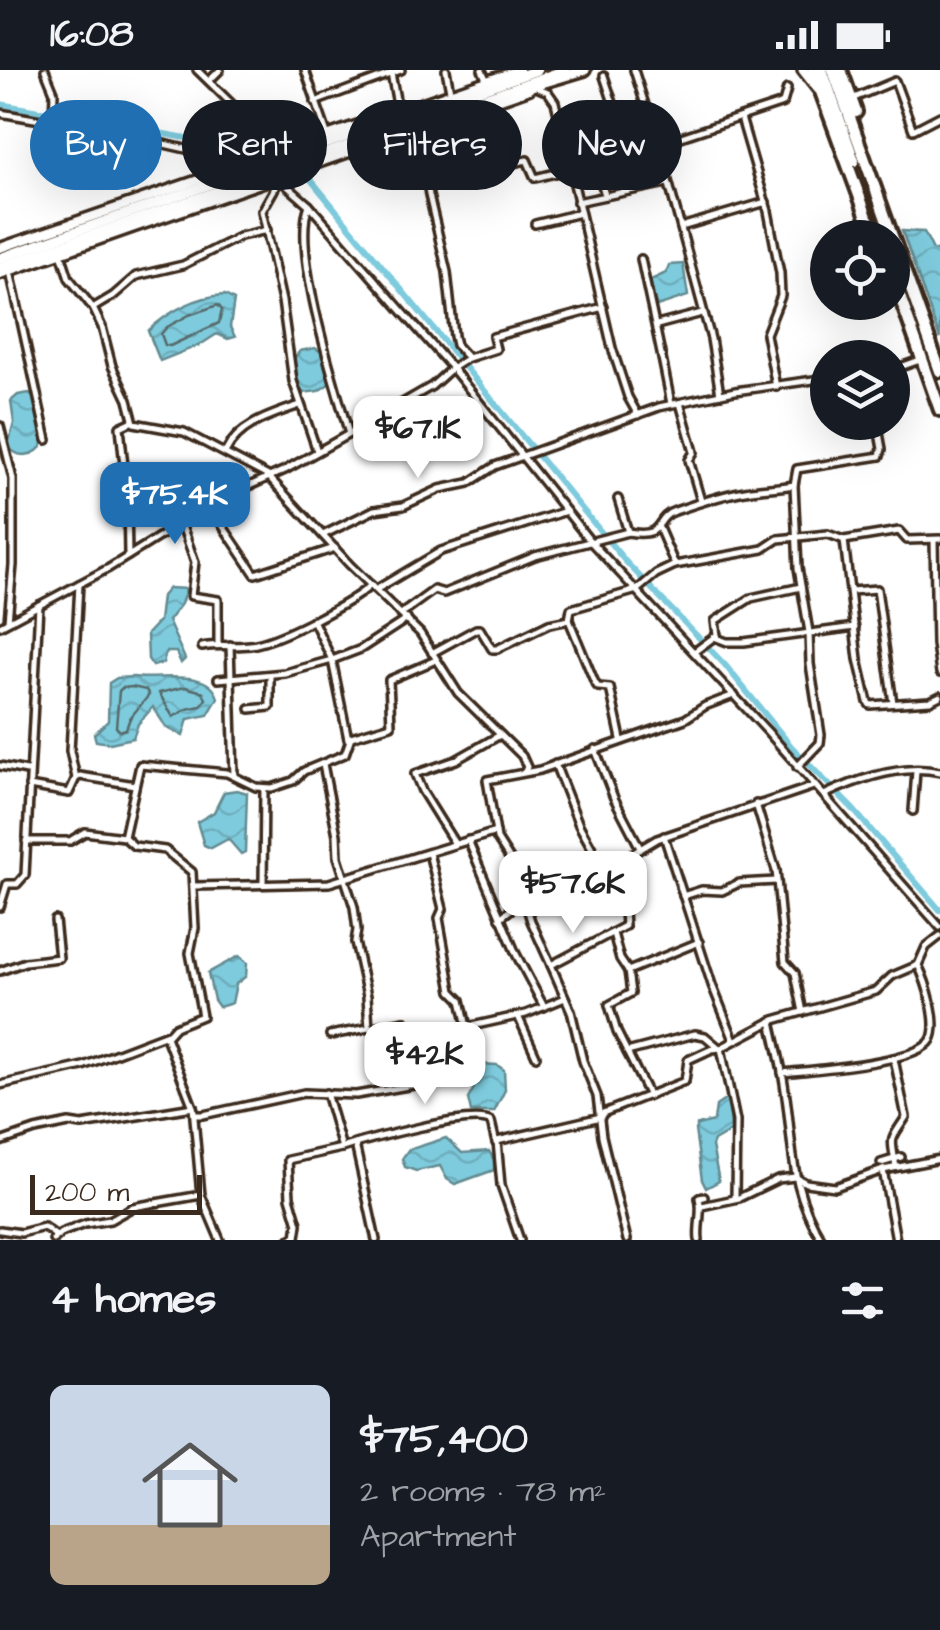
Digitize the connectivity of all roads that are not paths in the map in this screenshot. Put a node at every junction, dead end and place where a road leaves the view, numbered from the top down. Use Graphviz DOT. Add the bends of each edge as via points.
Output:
graph roads {
  1 [pos="45,70"];
  2 [pos="197,70"];
  3 [pos="220,70"];
  4 [pos="304,70"];
  5 [pos="401,70"];
  6 [pos="446,70"];
  7 [pos="521,70"];
  8 [pos="537,70"];
  9 [pos="565,70"];
  10 [pos="585,70"];
  11 [pos="634,70"];
  12 [pos="802,70"];
  13 [pos="813,70"];
  14 [pos="822,70"];
  15 [pos="833,70"];
  16 [pos="841,70"];
  17 [pos="390,72"];
  18 [pos="484,75"];
  19 [pos="604,76"];
  20 [pos="209,81"];
  21 [pos="510,84"];
  22 [pos="536,87"];
  23 [pos="787,88"];
  24 [pos="450,92"];
  25 [pos="823,96"];
  26 [pos="851,99"];
  27 [pos="54,100"];
  28 [pos="228,100"];
  29 [pos="313,100"];
  30 [pos="319,100"];
  31 [pos="396,100"];
  32 [pos="427,100"];
  33 [pos="499,100"];
  34 [pos="554,100"];
  35 [pos="612,100"];
  36 [pos="643,100"];
  37 [pos="0,113"];
  38 [pos="940,116"];
  39 [pos="30,118"];
  40 [pos="741,118"];
  41 [pos="347,129"];
  42 [pos="328,136"];
  43 [pos="682,137"];
  44 [pos="522,161"];
  45 [pos="542,176"];
  46 [pos="182,187"];
  47 [pos="239,190"];
  48 [pos="273,190"];
  49 [pos="293,190"];
  50 [pos="428,190"];
  51 [pos="575,190"];
  52 [pos="603,190"];
  53 [pos="636,190"];
  54 [pos="669,190"];
  55 [pos="605,196"];
  56 [pos="578,202"];
  57 [pos="766,202"];
  58 [pos="193,204"];
  59 [pos="310,205"];
  60 [pos="580,212"];
  61 [pos="869,220"];
  62 [pos="873,220"];
  63 [pos="887,220"];
  64 [pos="889,220"];
  65 [pos="535,224"];
  66 [pos="681,227"];
  67 [pos="267,230"];
  68 [pos="0,248"];
  69 [pos="61,253"];
  70 [pos="0,258"];
  71 [pos="641,259"];
  72 [pos="3,270"];
  73 [pos="910,285"];
  74 [pos="603,307"];
  75 [pos="93,308"];
  76 [pos="702,314"];
  77 [pos="908,320"];
  78 [pos="657,325"];
  79 [pos="468,358"];
  80 [pos="922,358"];
  81 [pos="910,363"];
  82 [pos="453,367"];
  83 [pos="940,370"];
  84 [pos="810,381"];
  85 [pos="776,387"];
  86 [pos="720,394"];
  87 [pos="680,402"];
  88 [pos="670,404"];
  89 [pos="300,406"];
  90 [pos="940,410"];
  91 [pos="638,415"];
  92 [pos="134,421"];
  93 [pos="0,426"];
  94 [pos="349,434"];
  95 [pos="46,440"];
  96 [pos="879,440"];
  97 [pos="317,451"];
  98 [pos="226,452"];
  99 [pos="526,456"];
  100 [pos="268,476"];
  101 [pos="794,485"];
  102 [pos="618,498"];
  103 [pos="702,501"];
  104 [pos="209,506"];
  105 [pos="566,511"];
  106 [pos="181,523"];
  107 [pos="659,528"];
  108 [pos="628,532"];
  109 [pos="322,535"];
  110 [pos="795,537"];
  111 [pos="937,539"];
  112 [pos="844,540"];
  113 [pos="594,541"];
  114 [pos="335,548"];
  115 [pos="128,556"];
  116 [pos="675,565"];
  117 [pos="79,584"];
  118 [pos="801,587"];
  119 [pos="374,588"];
  120 [pos="639,588"];
  121 [pos="851,591"];
  122 [pos="39,605"];
  123 [pos="404,616"];
  124 [pos="313,620"];
  125 [pos="569,620"];
  126 [pos="8,622"];
  127 [pos="0,626"];
  128 [pos="855,627"];
  129 [pos="810,632"];
  130 [pos="714,637"];
  131 [pos="218,644"];
  132 [pos="230,645"];
  133 [pos="202,648"];
  134 [pos="696,650"];
  135 [pos="434,656"];
  136 [pos="332,660"];
  137 [pos="940,673"];
  138 [pos="270,676"];
  139 [pos="232,678"];
  140 [pos="218,679"];
  141 [pos="734,695"];
  142 [pos="940,696"];
  143 [pos="893,703"];
  144 [pos="250,709"];
  145 [pos="500,734"];
  146 [pos="349,740"];
  147 [pos="621,740"];
  148 [pos="594,749"];
  149 [pos="322,764"];
  150 [pos="555,764"];
  151 [pos="0,766"];
  152 [pos="798,768"];
  153 [pos="526,771"];
  154 [pos="916,771"];
  155 [pos="940,772"];
  156 [pos="28,774"];
  157 [pos="234,776"];
  158 [pos="76,778"];
  159 [pos="135,785"];
  160 [pos="28,786"];
  161 [pos="814,786"];
  162 [pos="264,788"];
  163 [pos="824,796"];
  164 [pos="756,804"];
  165 [pos="913,811"];
  166 [pos="496,832"];
  167 [pos="664,836"];
  168 [pos="124,837"];
  169 [pos="468,840"];
  170 [pos="26,841"];
  171 [pos="455,844"];
  172 [pos="640,848"];
  173 [pos="429,853"];
  174 [pos="600,862"];
  175 [pos="604,870"];
  176 [pos="568,878"];
  177 [pos="342,880"];
  178 [pos="777,881"];
  179 [pos="264,884"];
  180 [pos="605,885"];
  181 [pos="194,886"];
  182 [pos="684,896"];
  183 [pos="525,902"];
  184 [pos="0,907"];
  185 [pos="500,918"];
  186 [pos="55,920"];
  187 [pos="940,927"];
  188 [pos="613,934"];
  189 [pos="940,936"];
  190 [pos="699,942"];
  191 [pos="551,965"];
  192 [pos="918,965"];
  193 [pos="0,971"];
  194 [pos="628,971"];
  195 [pos="565,998"];
  196 [pos="544,1007"];
  197 [pos="803,1012"];
  198 [pos="518,1016"];
  199 [pos="771,1022"];
  200 [pos="369,1028"];
  201 [pos="468,1028"];
  202 [pos="166,1034"];
  203 [pos="330,1035"];
  204 [pos="936,1036"];
  205 [pos="734,1040"];
  206 [pos="411,1041"];
  207 [pos="721,1048"];
  208 [pos="627,1052"];
  209 [pos="536,1056"];
  210 [pos="894,1059"];
  211 [pos="782,1073"];
  212 [pos="0,1085"];
  213 [pos="326,1093"];
  214 [pos="649,1096"];
  215 [pos="194,1108"];
  216 [pos="601,1117"];
  217 [pos="0,1142"];
  218 [pos="496,1143"];
  219 [pos="355,1144"];
  220 [pos="342,1148"];
  221 [pos="898,1158"];
  222 [pos="940,1159"];
  223 [pos="882,1166"];
  224 [pos="896,1167"];
  225 [pos="795,1177"];
  226 [pos="201,1195"];
  227 [pos="704,1197"];
  228 [pos="735,1198"];
  229 [pos="702,1206"];
  230 [pos="0,1230"];
  231 [pos="54,1238"];
  232 [pos="624,1239"];
  233 [pos="220,1240"];
  234 [pos="290,1240"];
  235 [pos="376,1240"];
  236 [pos="520,1240"];
  237 [pos="699,1240"];
  238 [pos="822,1240"];
  239 [pos="896,1240"];
  1 -- 27 [label="street"];
  2 -- 20 [label="street"];
  3 -- 20 [label="street"];
  4 -- 29 [label="street"];
  5 -- 17 [label="street"];
  6 -- 24 [label="street"];
  7 -- 18 [label="street"];
  7 -- 21 [label="main road"];
  8 -- 21 [label="main road"];
  9 -- 21 [label="main road"];
  10 -- 22 [label="main road"];
  11 -- 36 [label="street"];
  12 -- 25 [label="main road"];
  13 -- 25 [label="highway"];
  14 -- 62 [label="highway"];
  15 -- 63 [label="highway"];
  16 -- 26 [label="highway"];
  17 -- 30 [label="street"];
  17 -- 31 [label="street"];
  18 -- 24 [label="street"];
  19 -- 35 [label="street"];
  20 -- 28 [label="street"];
  21 -- 22 [label="main road"];
  21 -- 58 [label="main road"];
  21 -- 70 [label="main road"];
  22 -- 33 [label="street"];
  22 -- 34 [label="street"];
  23 -- 40 [label="street" via="783,103"];
  24 -- 32 [label="street"];
  25 -- 61 [label="highway"];
  26 -- 38 [label="street" via="895,81 913,130"];
  26 -- 64 [label="highway"];
  37 -- 39 [label="street"];
  40 -- 43 [label="street"];
  40 -- 57 [label="street"];
  41 -- 42 [label="street"];
  44 -- 45 [label="street" via="535,178"];
  46 -- 68 [label="street"];
  47 -- 58 [label="street"];
  48 -- 67 [label="street" via="262,211"];
  49 -- 59 [label="street"];
  50 -- 79 [label="street" via="456,345"];
  51 -- 56 [label="street"];
  52 -- 55 [label="street"];
  53 -- 55 [label="street"];
  54 -- 66 [label="street"];
  55 -- 56 [label="street"];
  56 -- 60 [label="street"];
  57 -- 66 [label="street"];
  57 -- 85 [label="street" via="781,286 766,334"];
  58 -- 69 [label="street"];
  58 -- 72 [label="main road"];
  59 -- 82 [label="street"];
  59 -- 94 [label="street" via="304,217 316,310"];
  60 -- 65 [label="street"];
  60 -- 74 [label="street"];
  66 -- 76 [label="street"];
  67 -- 75 [label="street" via="183,265 136,276"];
  67 -- 89 [label="street"];
  69 -- 72 [label="street"];
  69 -- 75 [label="street" via="68,278"];
  71 -- 78 [label="street"];
  72 -- 95 [label="street"];
  73 -- 83 [label="highway"];
  74 -- 79 [label="street" via="492,338 496,349"];
  74 -- 91 [label="street" via="619,374"];
  75 -- 92 [label="street"];
  76 -- 78 [label="street"];
  76 -- 86 [label="street"];
  77 -- 80 [label="highway"];
  78 -- 88 [label="street"];
  79 -- 82 [label="street"];
  80 -- 81 [label="street"];
  80 -- 90 [label="highway"];
  82 -- 94 [label="street"];
  82 -- 99 [label="street"];
  84 -- 85 [label="street"];
  85 -- 86 [label="street"];
  86 -- 87 [label="street"];
  87 -- 88 [label="street"];
  87 -- 103 [label="street"];
  88 -- 91 [label="street"];
  89 -- 97 [label="street"];
  89 -- 98 [label="street" via="254,424"];
  91 -- 99 [label="street"];
  92 -- 98 [label="street" via="172,428"];
  92 -- 115 [label="street" via="120,427"];
  93 -- 126 [label="street" via="14,504"];
  94 -- 97 [label="street"];
  96 -- 101 [label="street" via="880,456 797,469"];
  97 -- 100 [label="street"];
  98 -- 100 [label="street"];
  99 -- 105 [label="street"];
  99 -- 109 [label="street"];
  100 -- 104 [label="street"];
  100 -- 109 [label="street"];
  101 -- 103 [label="street"];
  101 -- 110 [label="street"];
  102 -- 108 [label="street"];
  103 -- 107 [label="street" via="667,513"];
  104 -- 106 [label="street"];
  104 -- 114 [label="street" via="255,574"];
  105 -- 113 [label="street"];
  105 -- 119 [label="street" via="441,551"];
  106 -- 115 [label="street"];
  106 -- 131 [label="street" via="195,562 191,596 218,600"];
  107 -- 108 [label="street"];
  107 -- 116 [label="street"];
  108 -- 113 [label="street"];
  109 -- 114 [label="street"];
  110 -- 112 [label="street" via="828,534"];
  110 -- 116 [label="street"];
  110 -- 118 [label="street"];
  111 -- 112 [label="street" via="907,540 899,531"];
  111 -- 137 [label="street"];
  112 -- 121 [label="street"];
  113 -- 120 [label="street"];
  113 -- 123 [label="street" via="511,564 444,593 434,590"];
  114 -- 119 [label="street"];
  115 -- 117 [label="street"];
  116 -- 120 [label="street"];
  117 -- 122 [label="street"];
  117 -- 158 [label="street" via="70,751"];
  118 -- 129 [label="street"];
  118 -- 130 [label="street" via="751,598 716,621"];
  119 -- 123 [label="street"];
  119 -- 124 [label="street"];
  120 -- 125 [label="street" via="571,608"];
  120 -- 134 [label="street"];
  121 -- 128 [label="street"];
  121 -- 143 [label="street" via="878,593"];
  122 -- 126 [label="street"];
  122 -- 156 [label="street"];
  123 -- 135 [label="street"];
  123 -- 136 [label="street" via="361,649"];
  124 -- 132 [label="street" via="264,642"];
  124 -- 136 [label="street"];
  125 -- 135 [label="street" via="497,650 476,630"];
  125 -- 147 [label="street" via="595,683 610,688"];
  126 -- 127 [label="street"];
  128 -- 129 [label="street"];
  128 -- 143 [label="street" via="868,702"];
  129 -- 130 [label="street" via="744,642"];
  129 -- 152 [label="street" via="821,736"];
  130 -- 134 [label="street"];
  131 -- 132 [label="street"];
  131 -- 133 [label="street"];
  132 -- 139 [label="street"];
  134 -- 141 [label="street"];
  135 -- 145 [label="street"];
  135 -- 146 [label="street" via="389,680 391,724"];
  136 -- 138 [label="street"];
  136 -- 146 [label="street"];
  138 -- 139 [label="street"];
  138 -- 144 [label="street" via="270,707"];
  139 -- 140 [label="street"];
  139 -- 157 [label="street"];
  141 -- 147 [label="street"];
  141 -- 152 [label="street"];
  142 -- 143 [label="street"];
  145 -- 153 [label="street" via="522,756"];
  145 -- 171 [label="street" via="415,774"];
  146 -- 149 [label="street" via="345,754"];
  147 -- 148 [label="street"];
  148 -- 150 [label="street"];
  148 -- 172 [label="street"];
  149 -- 162 [label="street"];
  149 -- 177 [label="street"];
  150 -- 153 [label="street"];
  150 -- 174 [label="street"];
  151 -- 156 [label="street"];
  152 -- 161 [label="street"];
  153 -- 166 [label="street" via="488,780"];
  154 -- 155 [label="street"];
  154 -- 163 [label="street" via="862,779"];
  154 -- 165 [label="street"];
  156 -- 160 [label="street"];
  157 -- 159 [label="street" via="142,764"];
  157 -- 162 [label="street"];
  158 -- 159 [label="street"];
  158 -- 160 [label="street" via="70,793"];
  159 -- 168 [label="street"];
  160 -- 170 [label="street"];
  161 -- 163 [label="street"];
  161 -- 164 [label="street"];
  162 -- 179 [label="street"];
  163 -- 187 [label="street"];
  164 -- 167 [label="street"];
  164 -- 178 [label="street"];
  166 -- 169 [label="street"];
  166 -- 183 [label="street"];
  167 -- 172 [label="street"];
  167 -- 182 [label="street"];
  168 -- 170 [label="street" via="85,832 70,841"];
  168 -- 181 [label="street" via="134,846 165,850 192,872"];
  169 -- 171 [label="street"];
  169 -- 185 [label="street"];
  170 -- 184 [label="street" via="25,875 7,884"];
  171 -- 173 [label="street"];
  172 -- 175 [label="street"];
  173 -- 177 [label="street"];
  173 -- 201 [label="street" via="452,991"];
  174 -- 175 [label="street"];
  174 -- 176 [label="street"];
  175 -- 180 [label="street"];
  177 -- 179 [label="street"];
  177 -- 200 [label="street" via="354,907"];
  178 -- 182 [label="street"];
  178 -- 197 [label="street" via="785,962 795,973"];
  179 -- 181 [label="street"];
  180 -- 183 [label="street" via="576,899"];
  180 -- 188 [label="street" via="627,921"];
  181 -- 202 [label="street" via="190,953 202,1016"];
  182 -- 190 [label="street"];
  183 -- 185 [label="street"];
  183 -- 191 [label="street"];
  185 -- 196 [label="street"];
  186 -- 193 [label="street" via="59,958"];
  188 -- 191 [label="street"];
  188 -- 194 [label="street"];
  189 -- 192 [label="street"];
  190 -- 194 [label="street"];
  190 -- 205 [label="street"];
  191 -- 195 [label="street"];
  192 -- 197 [label="street" via="876,992"];
  192 -- 204 [label="street"];
  194 -- 208 [label="street" via="631,993 608,1010"];
  195 -- 196 [label="street"];
  195 -- 216 [label="street"];
  196 -- 198 [label="street"];
  197 -- 199 [label="street"];
  198 -- 201 [label="street"];
  198 -- 209 [label="street"];
  199 -- 205 [label="street"];
  199 -- 211 [label="street"];
  200 -- 203 [label="street"];
  200 -- 206 [label="street" via="404,1021"];
  201 -- 206 [label="street"];
  202 -- 212 [label="street" via="83,1066"];
  202 -- 215 [label="street"];
  204 -- 210 [label="street"];
  205 -- 207 [label="street"];
  206 -- 213 [label="street" via="414,1085"];
  207 -- 208 [label="street" via="700,1034"];
  207 -- 214 [label="street" via="688,1060 685,1081"];
  207 -- 228 [label="street" via="736,1122"];
  208 -- 214 [label="street"];
  210 -- 211 [label="street"];
  210 -- 221 [label="street" via="906,1117 893,1132"];
  211 -- 225 [label="street"];
  213 -- 215 [label="street" via="202,1115"];
  213 -- 220 [label="street"];
  214 -- 216 [label="street"];
  215 -- 217 [label="street" via="69,1124"];
  215 -- 226 [label="street"];
  216 -- 218 [label="street"];
  216 -- 232 [label="street"];
  218 -- 219 [label="street" via="491,1122 480,1118"];
  218 -- 236 [label="street"];
  219 -- 220 [label="street"];
  219 -- 235 [label="street"];
  220 -- 234 [label="street" via="288,1160 298,1224"];
  221 -- 223 [label="street"];
  221 -- 224 [label="street"];
  222 -- 224 [label="street"];
  223 -- 224 [label="street"];
  223 -- 225 [label="street" via="835,1187"];
  223 -- 239 [label="street"];
  225 -- 228 [label="street"];
  225 -- 238 [label="street" via="804,1212"];
  226 -- 231 [label="street" via="134,1207"];
  226 -- 233 [label="street"];
  227 -- 229 [label="street"];
  228 -- 229 [label="street"];
  229 -- 237 [label="street"];
  230 -- 231 [label="street" via="44,1227"];
}
